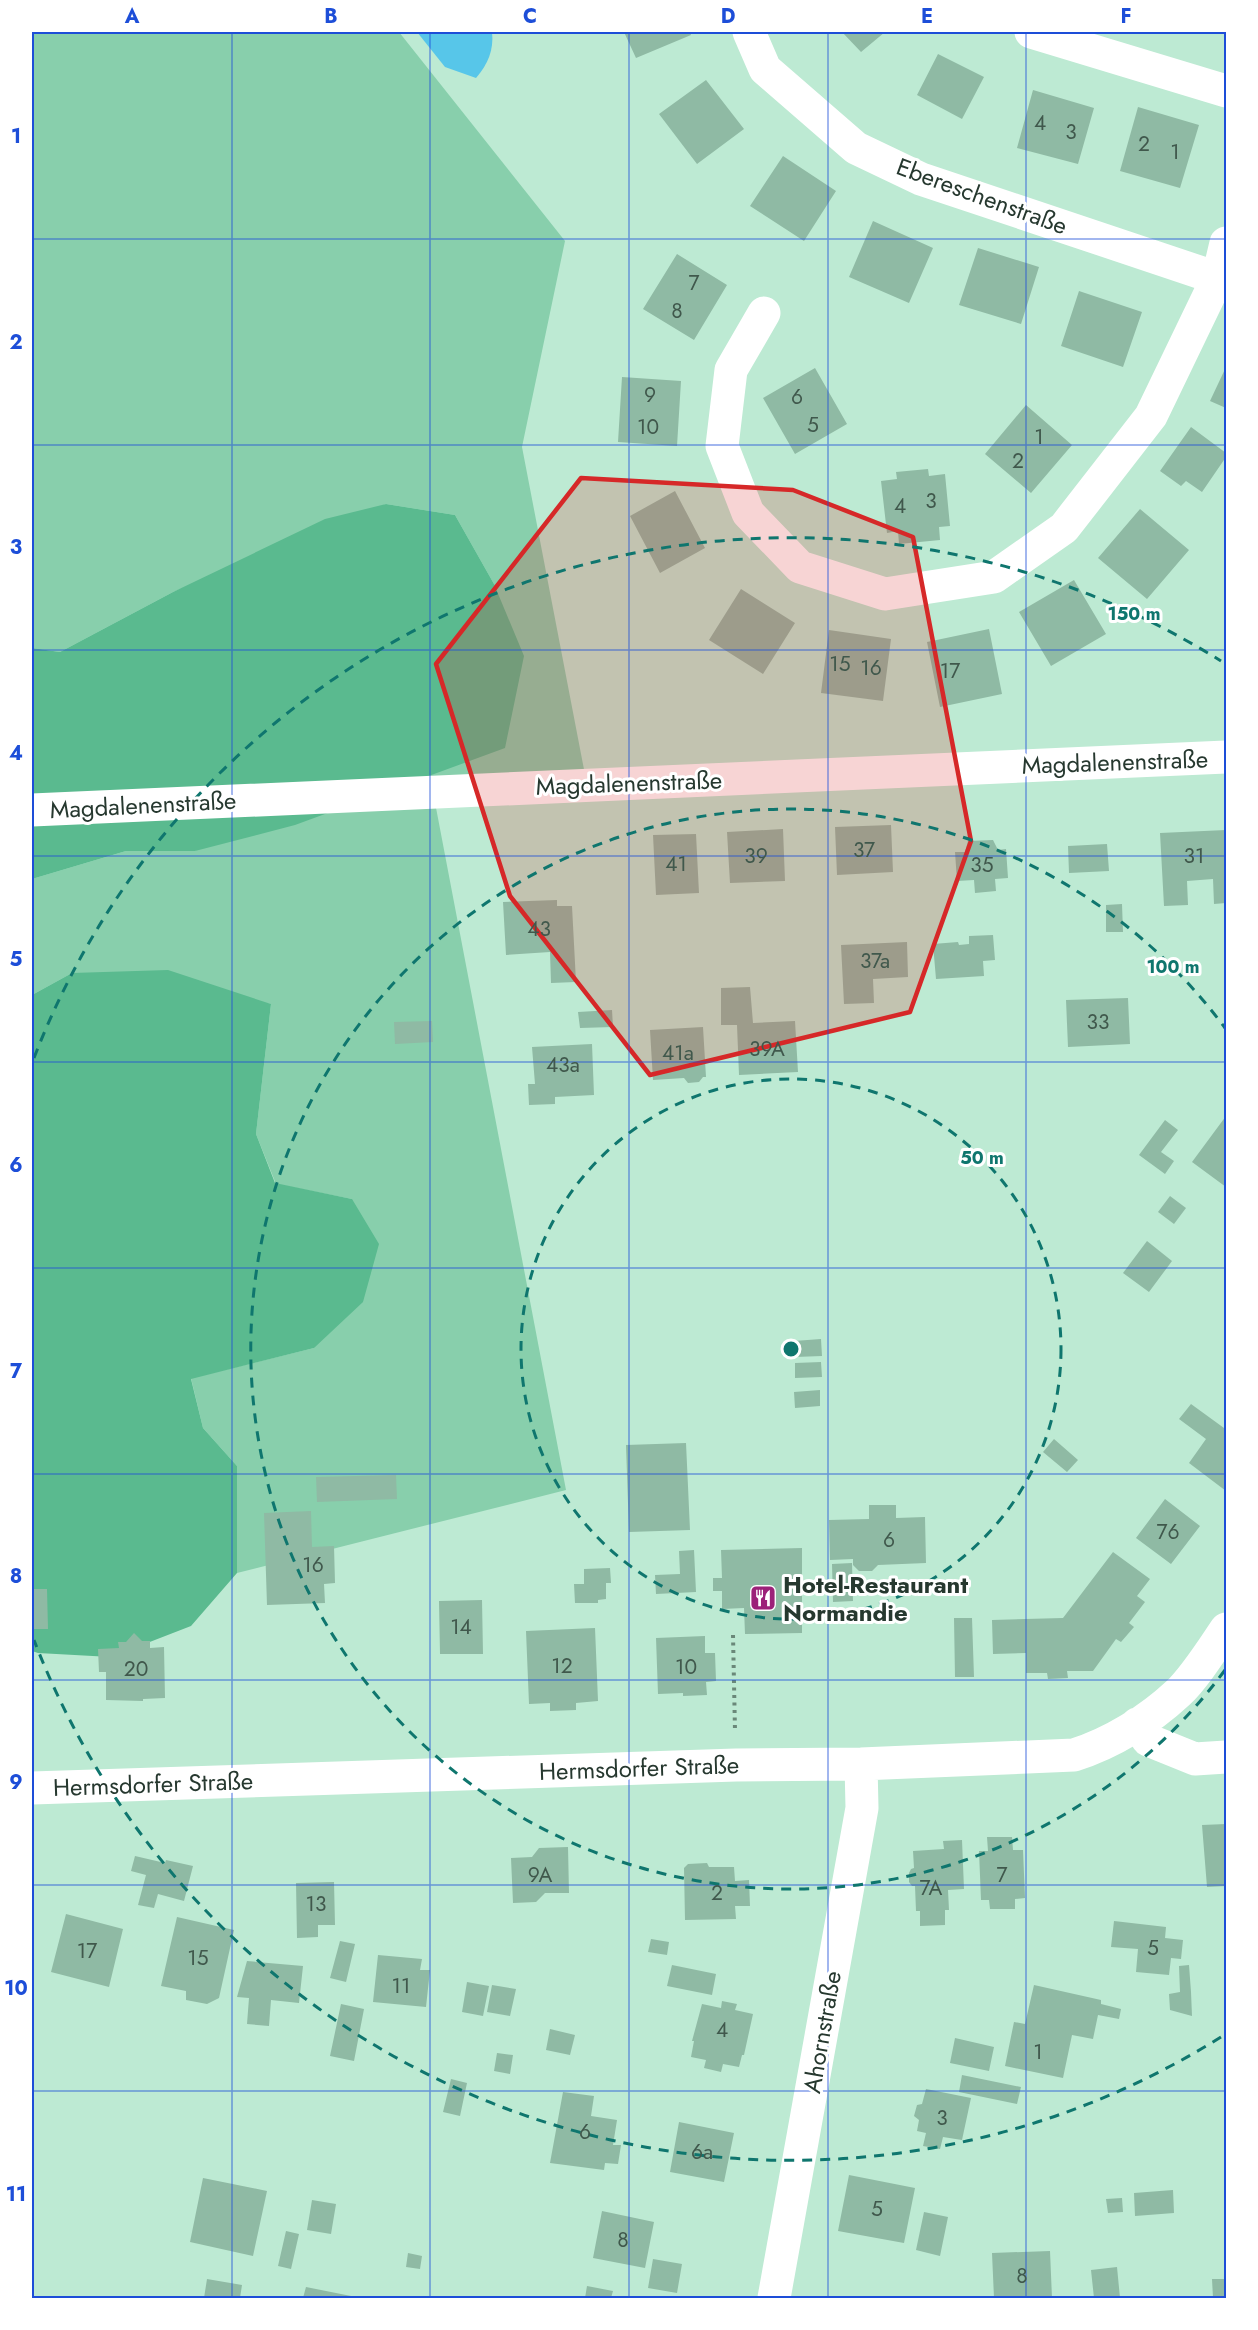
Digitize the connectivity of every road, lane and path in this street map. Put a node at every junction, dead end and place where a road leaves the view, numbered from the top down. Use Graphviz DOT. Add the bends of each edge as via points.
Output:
graph roads {
  1 [pos="749,32"];
  2 [pos="1031,32"];
  3 [pos="1227,91"];
  4 [pos="1227,243"];
  5 [pos="1222,279"];
  6 [pos="764,314"];
  7 [pos="1227,758"];
  8 [pos="32,810"];
  9 [pos="1227,1629"];
  10 [pos="733,1635"];
  11 [pos="1137,1724"];
  12 [pos="1227,1757"];
  13 [pos="861,1764"];
  14 [pos="736,1765"];
  15 [pos="32,1788"];
  16 [pos="774,2298"];
  1 -- 5 [label="street, Ebereschenstraße" via="765,69 856,147 921,179"];
  2 -- 3 [label="street"];
  4 -- 5 [label="street"];
  5 -- 6 [label="street" via="1151,416 1064,528 994,577 885,594 800,567 748,513 722,446 731,370"];
  7 -- 8 [label="street, Magdalenenstraße"];
  9 -- 11 [label="street, Hermsdorfer Straße" via="1180,1692"];
  10 -- 14 [label="path"];
  11 -- 12 [label="street" via="1148,1740 1195,1758"];
  11 -- 13 [label="street, Hermsdorfer Straße" via="1097,1748 1074,1755"];
  13 -- 14 [label="street, Hermsdorfer Straße"];
  13 -- 16 [label="street, Ahornstraße" via="862,1808"];
  14 -- 15 [label="street, Hermsdorfer Straße"];
}
